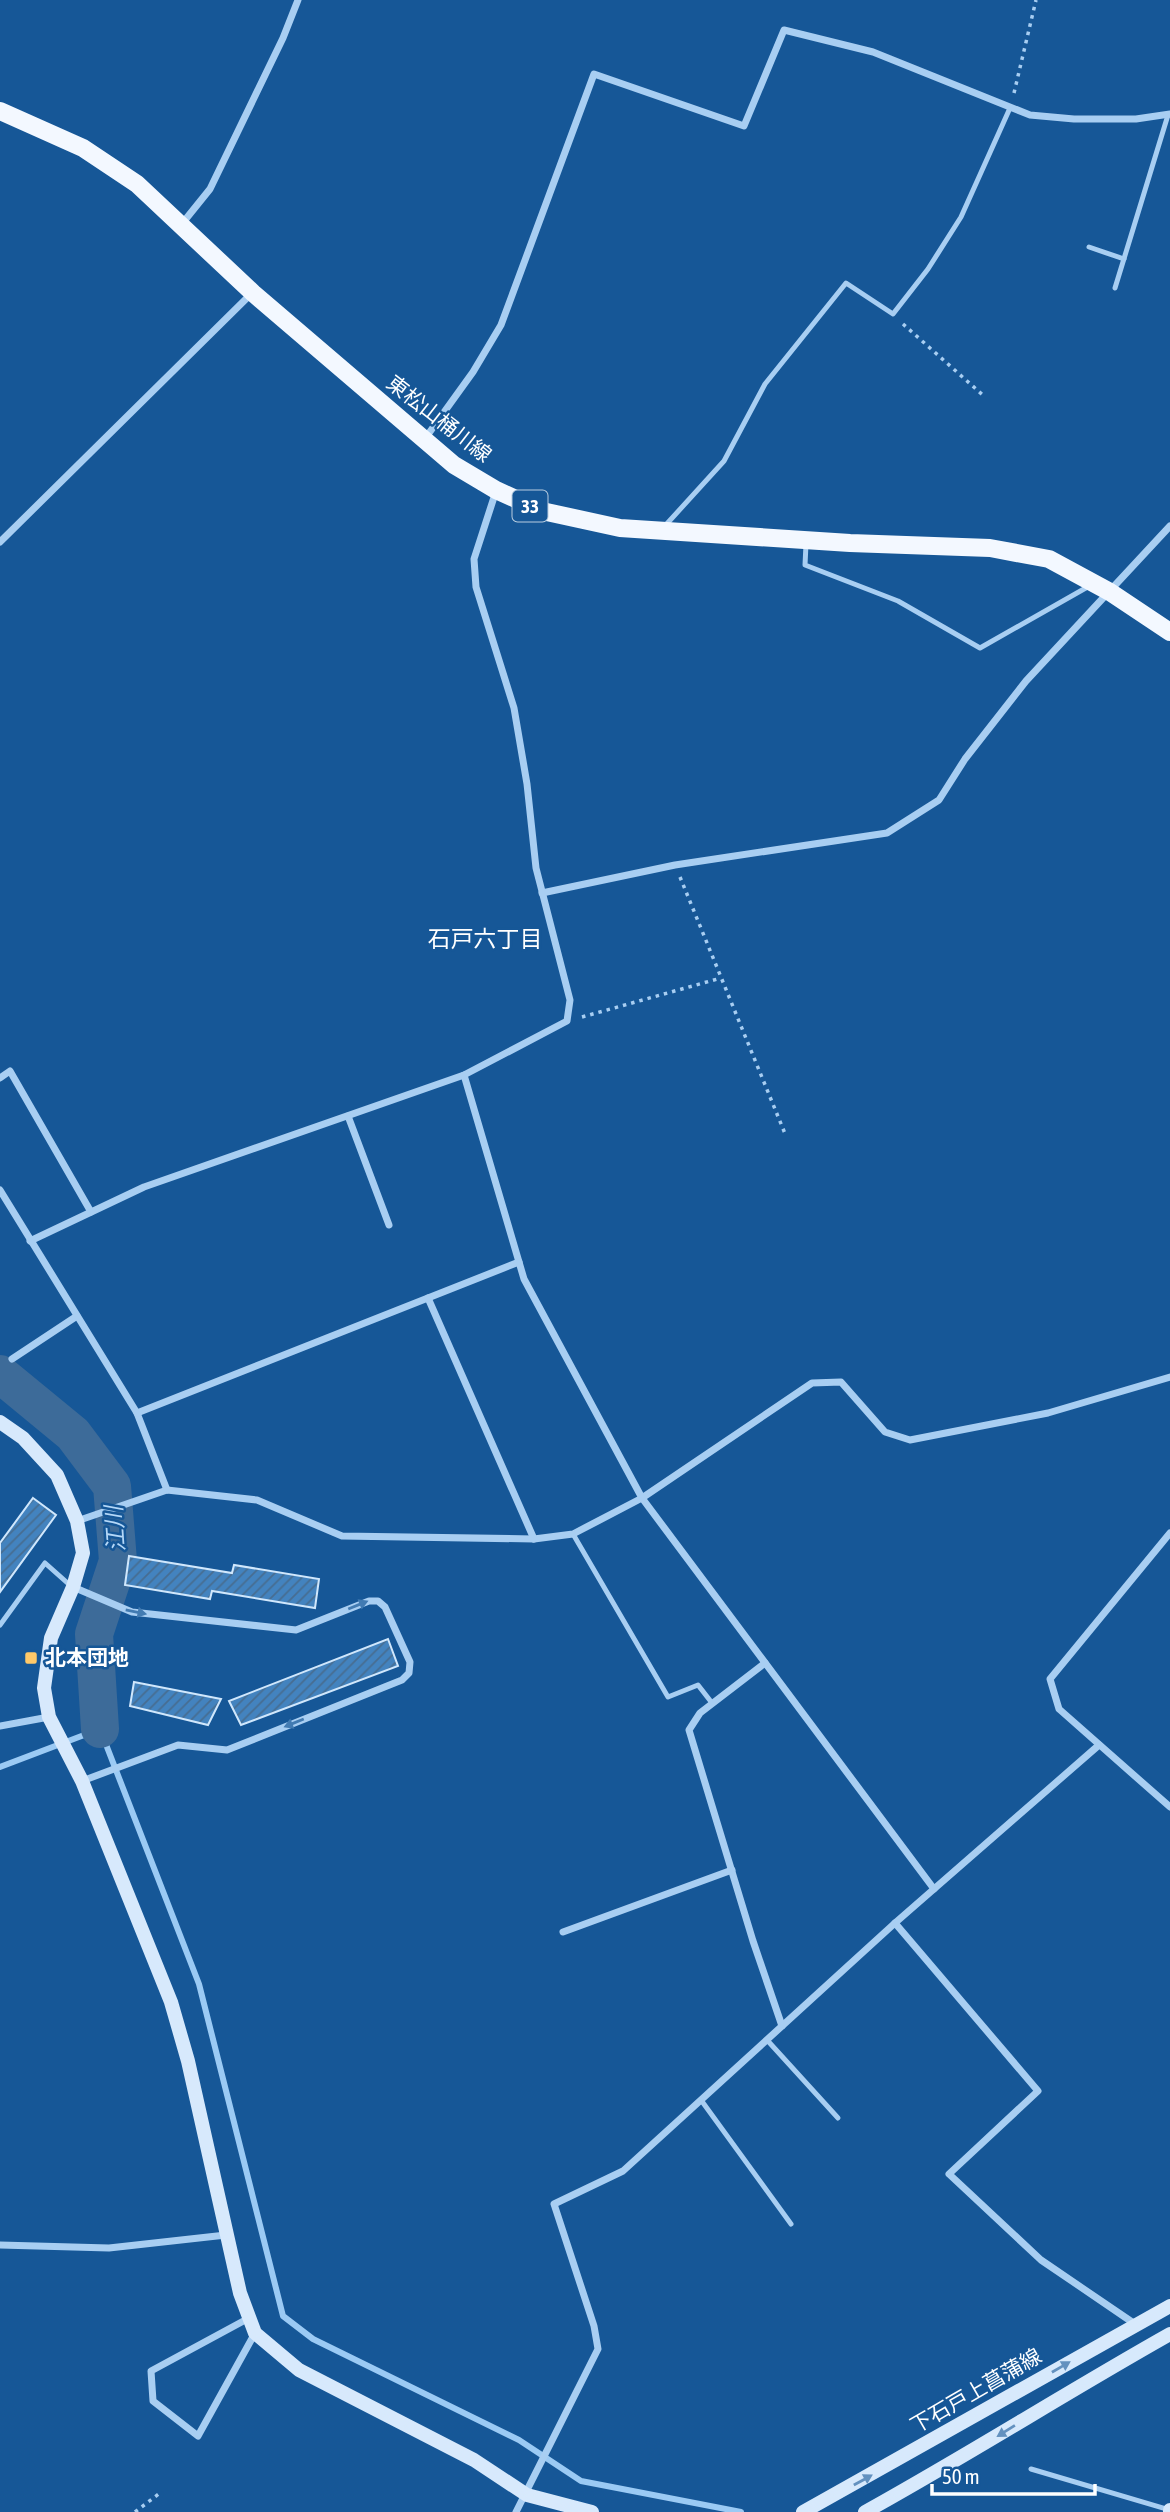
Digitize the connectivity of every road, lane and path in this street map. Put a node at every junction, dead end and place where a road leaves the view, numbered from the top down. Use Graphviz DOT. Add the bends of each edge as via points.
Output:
graph roads {
  1 [pos="298,0"];
  2 [pos="1036,0"];
  3 [pos="1010,108"];
  4 [pos="0,111"];
  5 [pos="1169,114"];
  6 [pos="181,226"];
  7 [pos="1089,247"];
  8 [pos="1124,259"];
  9 [pos="1115,288"];
  10 [pos="253,293"];
  11 [pos="893,314"];
  12 [pos="985,397"];
  13 [pos="424,440"];
  14 [pos="496,490"];
  15 [pos="1170,526"];
  16 [pos="661,531"];
  17 [pos="807,540"];
  18 [pos="0,542"];
  19 [pos="1094,583"];
  20 [pos="1110,592"];
  21 [pos="1170,632"];
  22 [pos="675,865"];
  23 [pos="542,893"];
  24 [pos="721,978"];
  25 [pos="568,1021"];
  26 [pos="464,1075"];
  27 [pos="0,1078"];
  28 [pos="348,1116"];
  29 [pos="786,1136"];
  30 [pos="0,1190"];
  31 [pos="91,1212"];
  32 [pos="389,1225"];
  33 [pos="30,1241"];
  34 [pos="519,1262"];
  35 [pos="428,1298"];
  36 [pos="77,1316"];
  37 [pos="12,1359"];
  38 [pos="1170,1377"];
  39 [pos="137,1413"];
  40 [pos="1,1424"];
  41 [pos="167,1490"];
  42 [pos="642,1498"];
  43 [pos="77,1521"];
  44 [pos="1170,1533"];
  45 [pos="573,1534"];
  46 [pos="534,1539"];
  47 [pos="73,1587"];
  48 [pos="0,1625"];
  49 [pos="765,1663"];
  50 [pos="712,1703"];
  51 [pos="49,1717"];
  52 [pos="0,1727"];
  53 [pos="1098,1745"];
  54 [pos="82,1782"];
  55 [pos="1170,1807"];
  56 [pos="732,1870"];
  57 [pos="934,1889"];
  58 [pos="895,1923"];
  59 [pos="563,1932"];
  60 [pos="782,2026"];
  61 [pos="767,2040"];
  62 [pos="701,2100"];
  63 [pos="838,2118"];
  64 [pos="791,2224"];
  65 [pos="226,2235"];
  66 [pos="0,2245"];
  67 [pos="1170,2306"];
  68 [pos="249,2318"];
  69 [pos="1135,2324"];
  70 [pos="255,2333"];
  71 [pos="1170,2334"];
  72 [pos="1031,2469"];
  73 [pos="160,2493"];
  74 [pos="527,2495"];
  75 [pos="1170,2511"];
  76 [pos="135,2512"];
  77 [pos="516,2512"];
  78 [pos="592,2512"];
  79 [pos="803,2512"];
  80 [pos="865,2512"];
  1 -- 6 [label="street" via="210,189"];
  2 -- 3 [label="path"];
  3 -- 5 [label="street" via="1030,115 1074,119"];
  3 -- 11 [label="lane" via="961,217"];
  3 -- 13 [label="street" via="873,52 783,30 744,126 594,74 501,325"];
  4 -- 6 [label="main road, 東松山桶川線 / 33" via="83,148 137,184"];
  5 -- 8 [label="lane"];
  6 -- 10 [label="main road, 東松山桶川線 / 33"];
  7 -- 8 [label="lane"];
  8 -- 9 [label="lane"];
  10 -- 13 [label="main road, 東松山桶川線 / 33"];
  10 -- 18 [label="street"];
  11 -- 12 [label="path"];
  11 -- 16 [label="lane" via="846,283 765,384 724,461"];
  13 -- 14 [label="main road, 東松山桶川線 / 33"];
  14 -- 16 [label="main road, 東松山桶川線 / 33" via="542,511 620,528"];
  14 -- 23 [label="street" via="474,559 476,587 514,708"];
  15 -- 20 [label="street"];
  16 -- 17 [label="main road, 東松山桶川線 / 33"];
  17 -- 19 [label="main road, 東松山桶川線 / 33" via="990,548 1049,559"];
  17 -- 19 [label="lane" via="805,565 898,601 980,648"];
  19 -- 20 [label="main road, 東松山桶川線 / 33"];
  20 -- 21 [label="main road, 東松山桶川線 / 33"];
  20 -- 22 [label="street" via="1026,681 939,800 887,833"];
  22 -- 23 [label="street"];
  22 -- 24 [label="path"];
  23 -- 25 [label="street" via="570,1000"];
  24 -- 25 [label="path"];
  24 -- 29 [label="path"];
  25 -- 26 [label="street"];
  26 -- 28 [label="street"];
  26 -- 34 [label="street"];
  27 -- 31 [label="street" via="10,1071"];
  28 -- 31 [label="street" via="144,1187"];
  28 -- 32 [label="street"];
  30 -- 33 [label="street"];
  31 -- 33 [label="street"];
  33 -- 36 [label="street"];
  34 -- 35 [label="street"];
  34 -- 42 [label="street"];
  35 -- 39 [label="street"];
  35 -- 46 [label="street"];
  36 -- 37 [label="street"];
  36 -- 39 [label="street"];
  38 -- 42 [label="street" via="1048,1413 910,1440 885,1432 841,1382 811,1383"];
  39 -- 41 [label="street"];
  40 -- 43 [label="street" via="23,1438 57,1475"];
  41 -- 43 [label="street"];
  41 -- 46 [label="street" via="257,1500 342,1536"];
  42 -- 45 [label="street"];
  42 -- 49 [label="street"];
  43 -- 47 [label="street" via="83,1553"];
  44 -- 53 [label="street" via="1050,1679 1059,1709"];
  45 -- 46 [label="street"];
  45 -- 50 [label="lane" via="668,1697 698,1685"];
  47 -- 48 [label="lane" via="45,1563"];
  47 -- 51 [label="street" via="51,1638 44,1688"];
  47 -- 54 [label="street, one-way" via="132,1612 296,1630 378,1601 410,1662 409,1673 402,1680 227,1750 178,1745"];
  49 -- 50 [label="street"];
  49 -- 57 [label="street"];
  50 -- 56 [label="street" via="689,1730"];
  51 -- 52 [label="street"];
  51 -- 54 [label="street"];
  53 -- 55 [label="street"];
  53 -- 57 [label="street"];
  54 -- 65 [label="street" via="171,2002"];
  56 -- 59 [label="street"];
  56 -- 60 [label="street"];
  57 -- 58 [label="street"];
  58 -- 60 [label="street"];
  58 -- 69 [label="street" via="1038,2091 949,2174 1041,2260"];
  60 -- 61 [label="street"];
  61 -- 62 [label="street"];
  61 -- 63 [label="lane"];
  62 -- 64 [label="lane"];
  62 -- 74 [label="street" via="623,2171 554,2204 598,2350"];
  65 -- 66 [label="street" via="109,2248"];
  65 -- 68 [label="street"];
  67 -- 69 [label="street, 下石戸上菖蒲線"];
  68 -- 70 [label="street"];
  68 -- 70 [label="street" via="151,2371 153,2401 198,2436"];
  79 -- 69 [label="street, 下石戸上菖蒲線, one-way"];
  70 -- 74 [label="street" via="299,2370 474,2460"];
  71 -- 80 [label="street, one-way"];
  72 -- 75 [label="lane"];
  73 -- 76 [label="path"];
  74 -- 77 [label="street"];
  74 -- 78 [label="street"];
}
